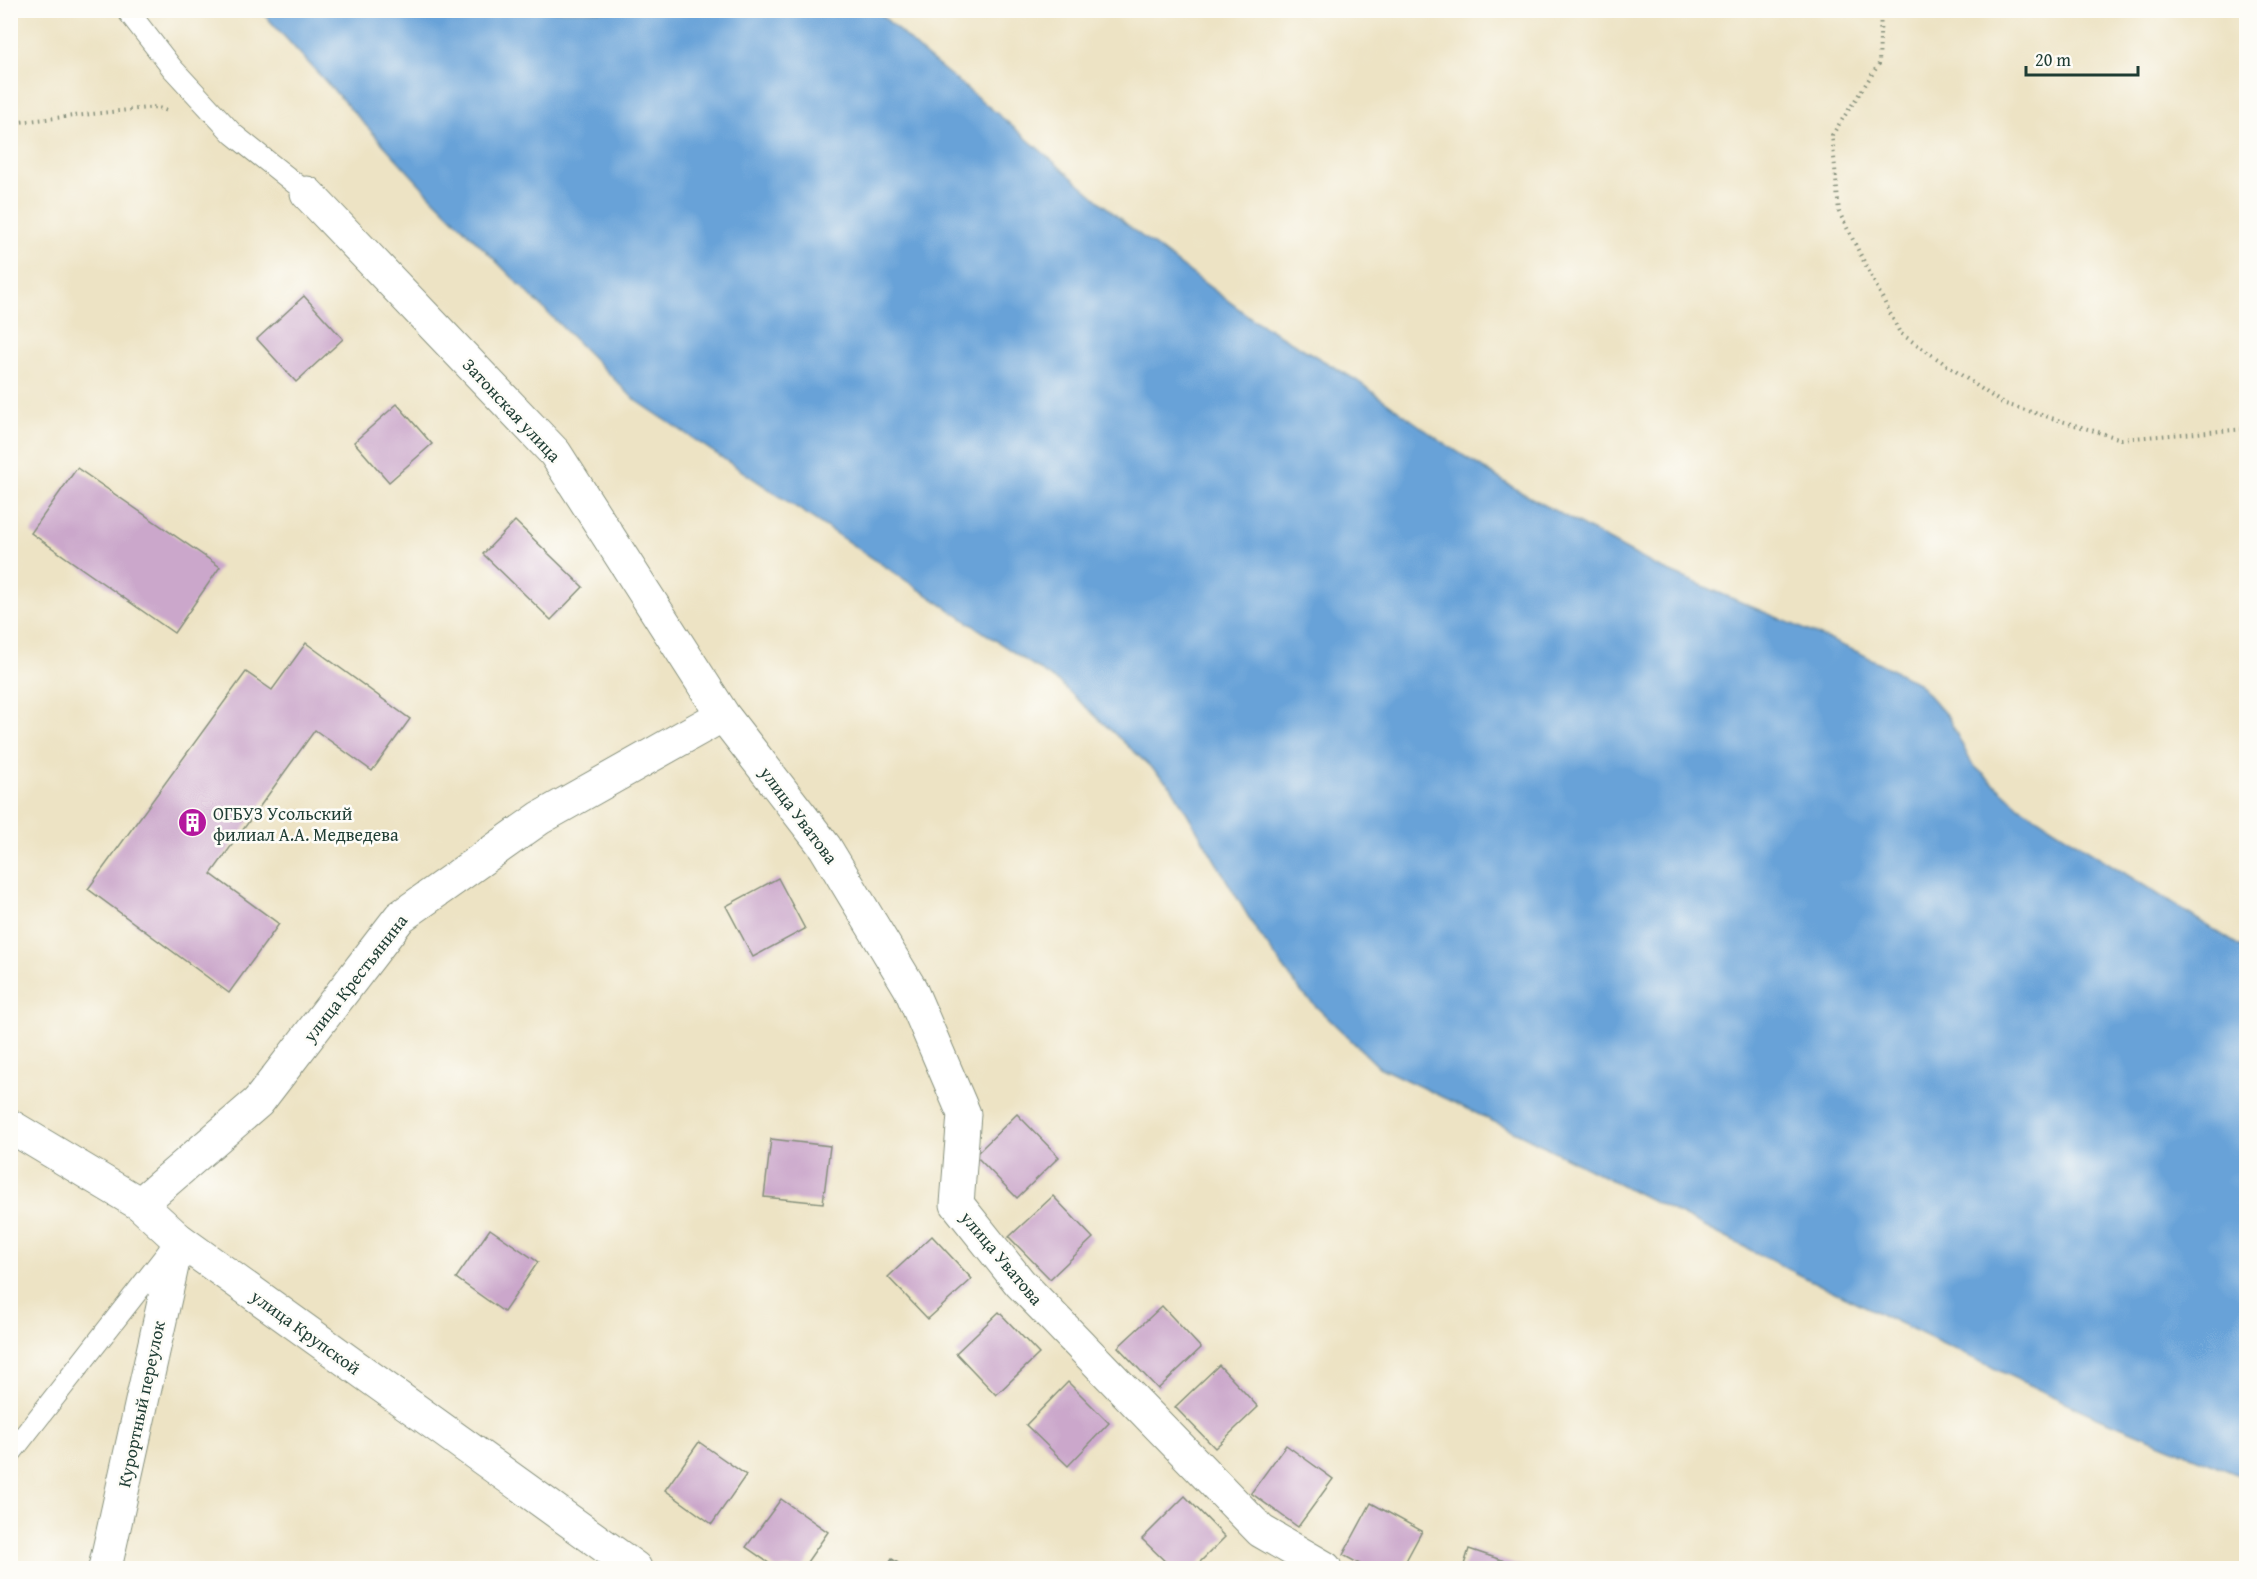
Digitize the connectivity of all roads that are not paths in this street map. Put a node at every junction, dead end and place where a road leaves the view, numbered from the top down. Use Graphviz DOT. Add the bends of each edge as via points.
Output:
graph roads {
  1 [pos="127,10"];
  2 [pos="307,193"];
  3 [pos="723,715"];
  4 [pos="10,1126"];
  5 [pos="140,1204"];
  6 [pos="178,1239"];
  7 [pos="10,1454"];
  8 [pos="603,1556"];
  9 [pos="105,1569"];
  10 [pos="635,1569"];
  11 [pos="1325,1569"];
  1 -- 2 [label="lane" via="172,68 233,134"];
  2 -- 3 [label="street, Затонская улица" via="555,453"];
  3 -- 5 [label="street, улица Крестьянина" via="540,818 400,917 258,1102"];
  3 -- 11 [label="street, улица Уватова" via="825,847 910,988 964,1114 957,1204 1020,1283 1261,1531"];
  4 -- 5 [label="street, улица Крупской"];
  5 -- 6 [label="street, улица Крупской"];
  6 -- 7 [label="lane"];
  6 -- 8 [label="street, улица Крупской"];
  6 -- 9 [label="street, Курортный переулок"];
  8 -- 10 [label="street, улица Крупской"];
}
